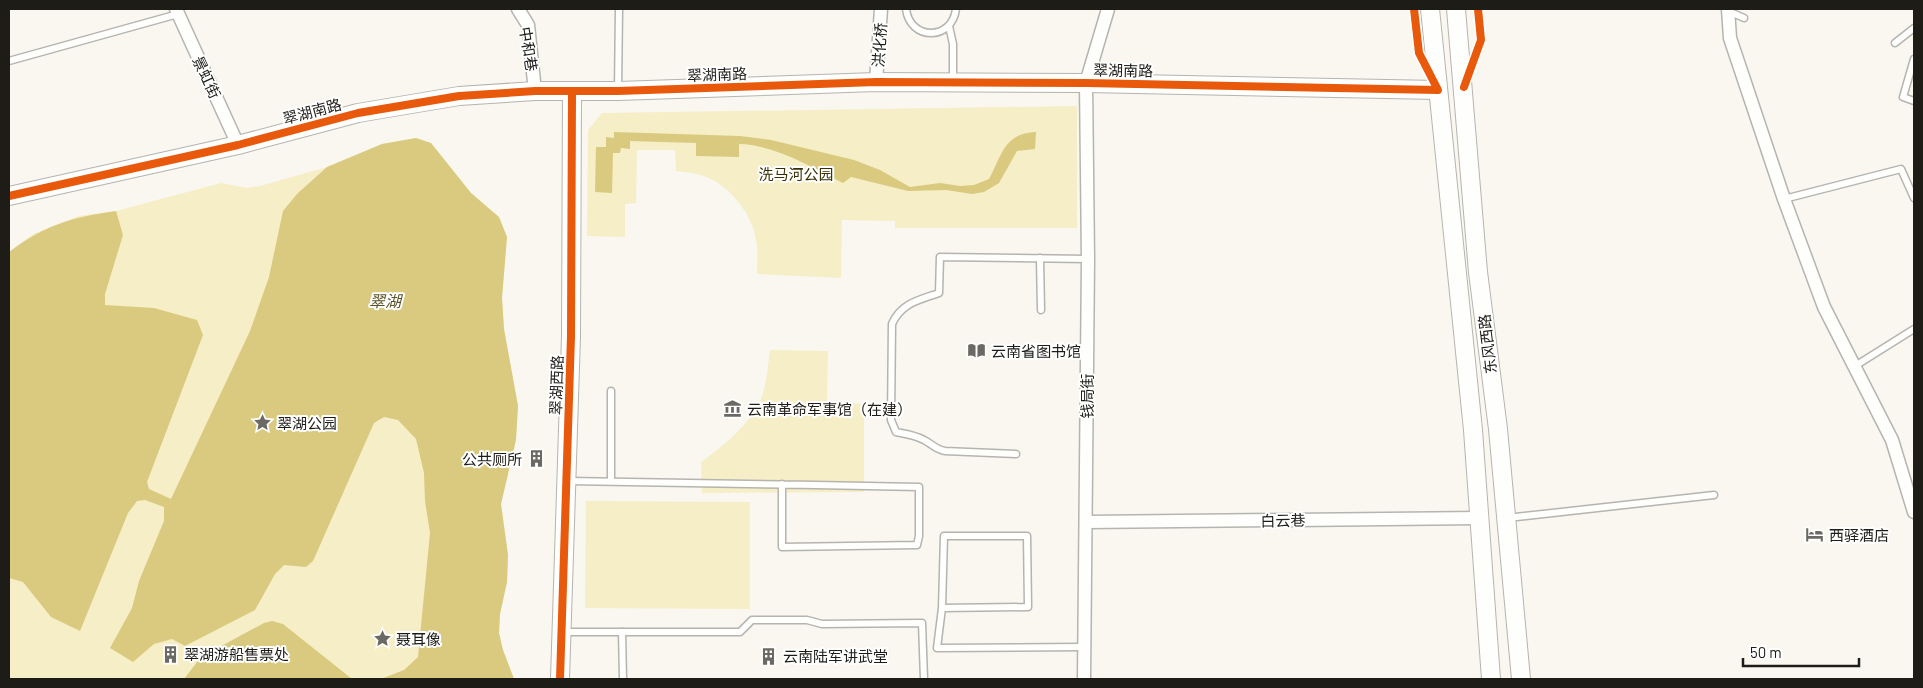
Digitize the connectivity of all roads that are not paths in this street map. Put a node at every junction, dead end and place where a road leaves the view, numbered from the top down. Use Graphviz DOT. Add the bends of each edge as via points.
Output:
graph roads {
  1 [pos="518,9"];
  2 [pos="619,9"];
  3 [pos="881,9"];
  4 [pos="906,9"];
  5 [pos="956,9"];
  6 [pos="1108,9"];
  7 [pos="1430,9"];
  8 [pos="1456,9"];
  9 [pos="1728,10"];
  10 [pos="177,11"];
  11 [pos="1744,18"];
  12 [pos="949,26"];
  13 [pos="1914,28"];
  14 [pos="1895,43"];
  15 [pos="1914,59"];
  16 [pos="9,61"];
  17 [pos="876,82"];
  18 [pos="953,83"];
  19 [pos="1086,83"];
  20 [pos="1438,90"];
  21 [pos="535,91"];
  22 [pos="618,91"];
  23 [pos="572,92"];
  24 [pos="1914,101"];
  25 [pos="238,145"];
  26 [pos="9,196"];
  27 [pos="1914,198"];
  28 [pos="1784,199"];
  29 [pos="1040,258"];
  30 [pos="1088,259"];
  31 [pos="1040,310"];
  32 [pos="1914,329"];
  33 [pos="1855,366"];
  34 [pos="611,391"];
  35 [pos="1016,454"];
  36 [pos="566,481"];
  37 [pos="611,481"];
  38 [pos="782,484"];
  39 [pos="1714,495"];
  40 [pos="1914,512"];
  41 [pos="1479,518"];
  42 [pos="1505,519"];
  43 [pos="1087,522"];
  44 [pos="942,608"];
  45 [pos="560,632"];
  46 [pos="622,632"];
  47 [pos="1085,647"];
  48 [pos="560,679"];
  49 [pos="623,679"];
  50 [pos="924,679"];
  51 [pos="1084,679"];
  52 [pos="1491,679"];
  53 [pos="1521,679"];
  1 -- 21 [label="street, 中和巷" via="528,25"];
  2 -- 22 [label="lane"];
  3 -- 17 [label="street, 洪化桥"];
  4 -- 12 [label="lane" via="909,22 920,31 934,34"];
  5 -- 12 [label="lane"];
  6 -- 19 [label="street, 钱局街"];
  7 -- 20 [label="street, 东风西路"];
  8 -- 42 [label="street, 东风西路" via="1478,272 1498,428"];
  9 -- 11 [label="lane"];
  9 -- 28 [label="street" via="1730,38"];
  10 -- 16 [label="lane"];
  10 -- 25 [label="street, 景虹街"];
  12 -- 18 [label="lane" via="953,44"];
  13 -- 14 [label="lane"];
  15 -- 24 [label="lane" via="1903,97"];
  17 -- 18 [label="street, 翠湖南路"];
  17 -- 22 [label="street, 翠湖南路"];
  18 -- 19 [label="street, 翠湖南路"];
  19 -- 20 [label="street, 翠湖南路"];
  19 -- 30 [label="street, 钱局街"];
  20 -- 41 [label="street, 东风西路"];
  21 -- 23 [label="street, 翠湖南路"];
  21 -- 25 [label="street, 翠湖南路" via="459,96 358,112"];
  22 -- 23 [label="street, 翠湖南路"];
  23 -- 36 [label="street, 翠湖西路" via="571,336"];
  25 -- 26 [label="street, 翠湖南路"];
  27 -- 28 [label="lane" via="1901,169"];
  28 -- 33 [label="street" via="1824,307"];
  29 -- 30 [label="lane"];
  29 -- 31 [label="lane"];
  29 -- 35 [label="lane" via="940,257 939,293 905,306 896,314 892,324 891,420 896,432 918,436 935,449 945,452"];
  30 -- 43 [label="street, 钱局街"];
  32 -- 33 [label="lane"];
  33 -- 40 [label="street" via="1892,440"];
  34 -- 37 [label="lane"];
  36 -- 37 [label="lane"];
  36 -- 45 [label="street, 翠湖西路"];
  37 -- 38 [label="lane"];
  38 -- 38 [label="lane" via="782,547 917,545 919,487"];
  39 -- 42 [label="lane"];
  41 -- 43 [label="street, 白云巷"];
  41 -- 52 [label="street, 东风西路"];
  42 -- 53 [label="street, 东风西路"];
  43 -- 47 [label="street, 钱局街"];
  44 -- 44 [label="lane" via="944,536 1027,536 1028,607"];
  44 -- 47 [label="lane" via="937,648"];
  45 -- 46 [label="lane"];
  45 -- 48 [label="street, 翠湖西路"];
  46 -- 49 [label="lane"];
  46 -- 50 [label="lane" via="740,632 752,620 807,620 822,624 922,623"];
  47 -- 51 [label="street, 钱局街"];
}
